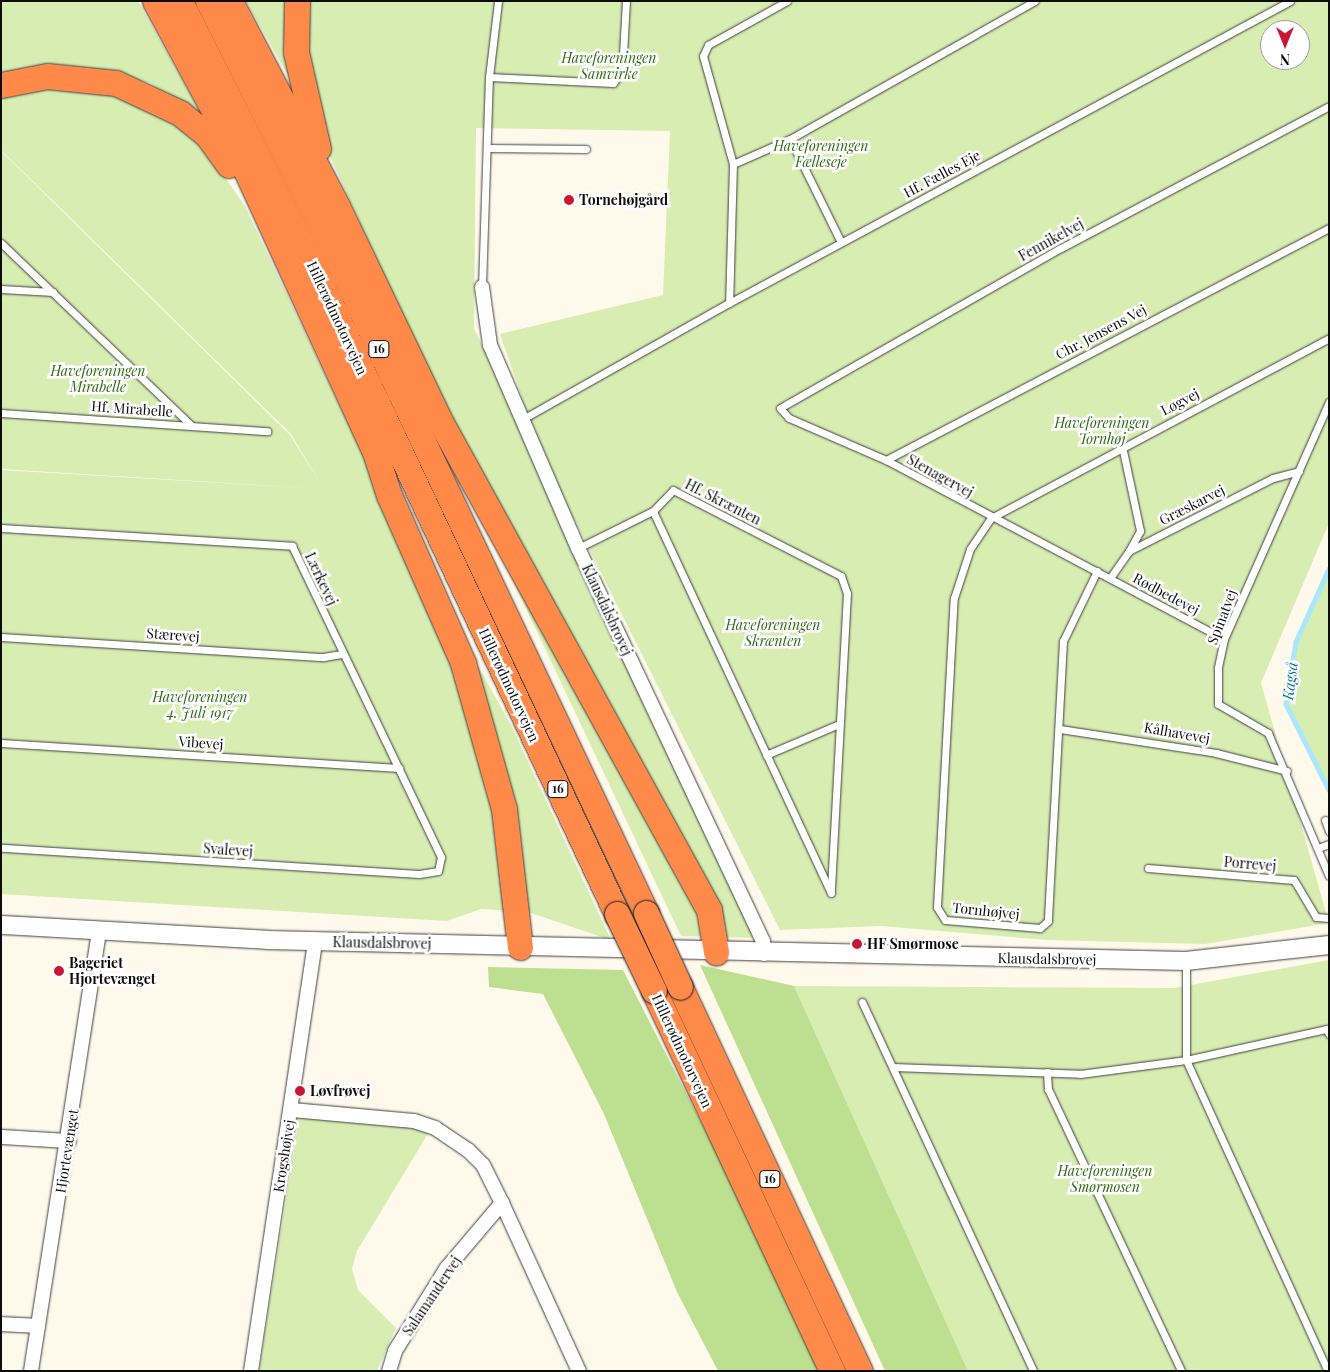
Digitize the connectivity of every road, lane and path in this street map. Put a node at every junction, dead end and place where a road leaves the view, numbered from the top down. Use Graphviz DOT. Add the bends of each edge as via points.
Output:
graph roads {
  1 [pos="155,1"];
  2 [pos="180,1"];
  3 [pos="208,1"];
  4 [pos="230,1"];
  5 [pos="297,1"];
  6 [pos="498,1"];
  7 [pos="626,1"];
  8 [pos="787,1"];
  9 [pos="1035,1"];
  10 [pos="1290,1"];
  11 [pos="489,77"];
  12 [pos="1,85"];
  13 [pos="1329,106"];
  14 [pos="790,139"];
  15 [pos="487,148"];
  16 [pos="586,149"];
  17 [pos="733,164"];
  18 [pos="337,206"];
  19 [pos="262,213"];
  20 [pos="1329,228"];
  21 [pos="841,242"];
  22 [pos="1,243"];
  23 [pos="482,287"];
  24 [pos="1,289"];
  25 [pos="53,292"];
  26 [pos="729,303"];
  27 [pos="1329,338"];
  28 [pos="787,401"];
  29 [pos="1329,402"];
  30 [pos="1,413"];
  31 [pos="522,420"];
  32 [pos="440,421"];
  33 [pos="191,425"];
  34 [pos="267,431"];
  35 [pos="1122,446"];
  36 [pos="375,452"];
  37 [pos="886,460"];
  38 [pos="1299,471"];
  39 [pos="653,511"];
  40 [pos="991,518"];
  41 [pos="1,528"];
  42 [pos="578,548"];
  43 [pos="1129,551"];
  44 [pos="1097,571"];
  45 [pos="1110,578"];
  46 [pos="1,636"];
  47 [pos="1224,639"];
  48 [pos="342,654"];
  49 [pos="500,664"];
  50 [pos="544,699"];
  51 [pos="839,724"];
  52 [pos="1060,730"];
  53 [pos="1,743"];
  54 [pos="766,755"];
  55 [pos="399,768"];
  56 [pos="1287,771"];
  57 [pos="1325,820"];
  58 [pos="1329,831"];
  59 [pos="1329,844"];
  60 [pos="1,848"];
  61 [pos="1318,848"];
  62 [pos="440,857"];
  63 [pos="1148,868"];
  64 [pos="1329,876"];
  65 [pos="1329,918"];
  66 [pos="1,924"];
  67 [pos="99,931"];
  68 [pos="315,941"];
  69 [pos="1329,945"];
  70 [pos="520,947"];
  71 [pos="716,952"];
  72 [pos="764,954"];
  73 [pos="1186,962"];
  74 [pos="862,1002"];
  75 [pos="1329,1034"];
  76 [pos="1186,1060"];
  77 [pos="892,1067"];
  78 [pos="1047,1072"];
  79 [pos="292,1110"];
  80 [pos="1,1137"];
  81 [pos="68,1141"];
  82 [pos="502,1202"];
  83 [pos="1,1324"];
  84 [pos="38,1326"];
  85 [pos="31,1371"];
  86 [pos="251,1371"];
  87 [pos="389,1371"];
  88 [pos="578,1371"];
  89 [pos="832,1371"];
  90 [pos="860,1371"];
  91 [pos="1033,1371"];
  92 [pos="1181,1371"];
  93 [pos="1328,1371"];
  1 -- 19 [label="highway" via="245,168"];
  2 -- 49 [label="highway, Hillerødmotorvejen / 16" via="309,258"];
  3 -- 50 [label="highway, Hillerødmotorvejen / 16" via="332,249"];
  4 -- 18 [label="highway"];
  5 -- 18 [label="highway" via="296,52 305,102"];
  6 -- 11 [label="lane"];
  7 -- 11 [label="lane" via="622,72 612,83"];
  8 -- 17 [label="lane" via="708,44 703,56"];
  9 -- 14 [label="lane"];
  10 -- 21 [label="lane, Hf. Fælles Eje"];
  11 -- 15 [label="lane"];
  12 -- 19 [label="highway" via="47,76 82,76 150,95 207,135"];
  13 -- 28 [label="lane, Fennikelvej"];
  14 -- 17 [label="lane"];
  14 -- 21 [label="lane"];
  15 -- 16 [label="lane"];
  15 -- 23 [label="lane"];
  17 -- 26 [label="lane"];
  18 -- 32 [label="highway"];
  19 -- 36 [label="highway"];
  20 -- 37 [label="lane, Chr. Jensens Vej"];
  21 -- 26 [label="lane, Hf. Fælles Eje"];
  22 -- 25 [label="lane, Hf. Mirabelle"];
  23 -- 31 [label="street, Klausdalsbrovej" via="490,345"];
  24 -- 25 [label="lane"];
  25 -- 33 [label="lane, Hf. Mirabelle"];
  26 -- 31 [label="lane, Hf. Fælles Eje"];
  27 -- 35 [label="lane, Løgvej"];
  28 -- 37 [label="lane, Stenagervej" via="780,408 789,418"];
  29 -- 38 [label="lane, Spinatvej"];
  30 -- 33 [label="lane, Hf. Mirabelle"];
  31 -- 42 [label="street, Klausdalsbrovej"];
  32 -- 50 [label="highway" via="452,460 534,644"];
  32 -- 71 [label="highway" via="709,910"];
  33 -- 34 [label="lane"];
  35 -- 40 [label="lane, Løgvej"];
  35 -- 43 [label="lane" via="1140,530"];
  36 -- 49 [label="highway, 16" via="400,491 465,622"];
  36 -- 70 [label="highway" via="463,663 489,746 513,861"];
  37 -- 40 [label="lane, Stenagervej"];
  38 -- 43 [label="lane, Græskarvej" via="1273,478"];
  38 -- 47 [label="lane, Spinatvej"];
  39 -- 42 [label="lane"];
  39 -- 51 [label="lane, Hf. Skrænten" via="674,490 841,576 847,593"];
  39 -- 54 [label="lane, Hf. Skrænten"];
  40 -- 44 [label="lane, Stenagervej"];
  40 -- 52 [label="lane, Tornhøjvej" via="970,549 954,598 938,907 945,920 1040,928 1048,920"];
  41 -- 48 [label="lane, Lærkevej" via="292,546"];
  42 -- 72 [label="street, Klausdalsbrovej" via="763,941"];
  43 -- 45 [label="lane, Græskarvej"];
  44 -- 45 [label="lane, Rødbedevej"];
  44 -- 52 [label="lane, Tornhøjvej" via="1064,636"];
  45 -- 47 [label="lane, Rødbedevej"];
  46 -- 48 [label="lane, Stærevej" via="323,657"];
  47 -- 56 [label="lane, Spinatvej" via="1218,704 1268,733"];
  48 -- 55 [label="lane, Lærkevej"];
  49 -- 89 [label="highway, Hillerødmotorvejen / 16, bridge"];
  50 -- 90 [label="highway, Hillerødmotorvejen / 16, bridge"];
  51 -- 54 [label="lane"];
  51 -- 54 [label="lane, Hf. Skrænten" via="831,894"];
  52 -- 56 [label="lane, Kålhavevej" via="1207,752"];
  53 -- 55 [label="lane, Vibevej"];
  55 -- 62 [label="lane, Lærkevej"];
  56 -- 61 [label="lane, Spinatvej"];
  57 -- 58 [label="lane"];
  59 -- 61 [label="lane"];
  60 -- 62 [label="lane, Svalevej" via="419,874 438,871"];
  61 -- 64 [label="lane, Spinatvej"];
  63 -- 65 [label="lane, Porrevej" via="1294,880 1316,917"];
  66 -- 67 [label="street, Klausdalsbrovej"];
  67 -- 68 [label="street, Klausdalsbrovej"];
  67 -- 81 [label="street, Hjortevænget"];
  68 -- 70 [label="street, Klausdalsbrovej"];
  68 -- 79 [label="street, Krogshøjvej"];
  69 -- 73 [label="street, Klausdalsbrovej"];
  70 -- 71 [label="street, Klausdalsbrovej"];
  71 -- 72 [label="street, Klausdalsbrovej"];
  72 -- 73 [label="street, Klausdalsbrovej"];
  73 -- 76 [label="lane"];
  74 -- 77 [label="lane"];
  75 -- 76 [label="lane" via="1326,1029"];
  76 -- 78 [label="lane" via="1080,1074"];
  76 -- 93 [label="lane"];
  77 -- 78 [label="lane"];
  77 -- 91 [label="lane"];
  78 -- 92 [label="lane" via="1048,1089"];
  79 -- 82 [label="street" via="414,1121 436,1128 456,1139 483,1165"];
  79 -- 86 [label="street, Krogshøjvej"];
  80 -- 81 [label="street"];
  81 -- 84 [label="street, Hjortevænget"];
  82 -- 87 [label="street, Salamandervej" via="446,1269 395,1352"];
  82 -- 88 [label="street"];
  83 -- 84 [label="street"];
  84 -- 85 [label="street, Hjortevænget"];
}
